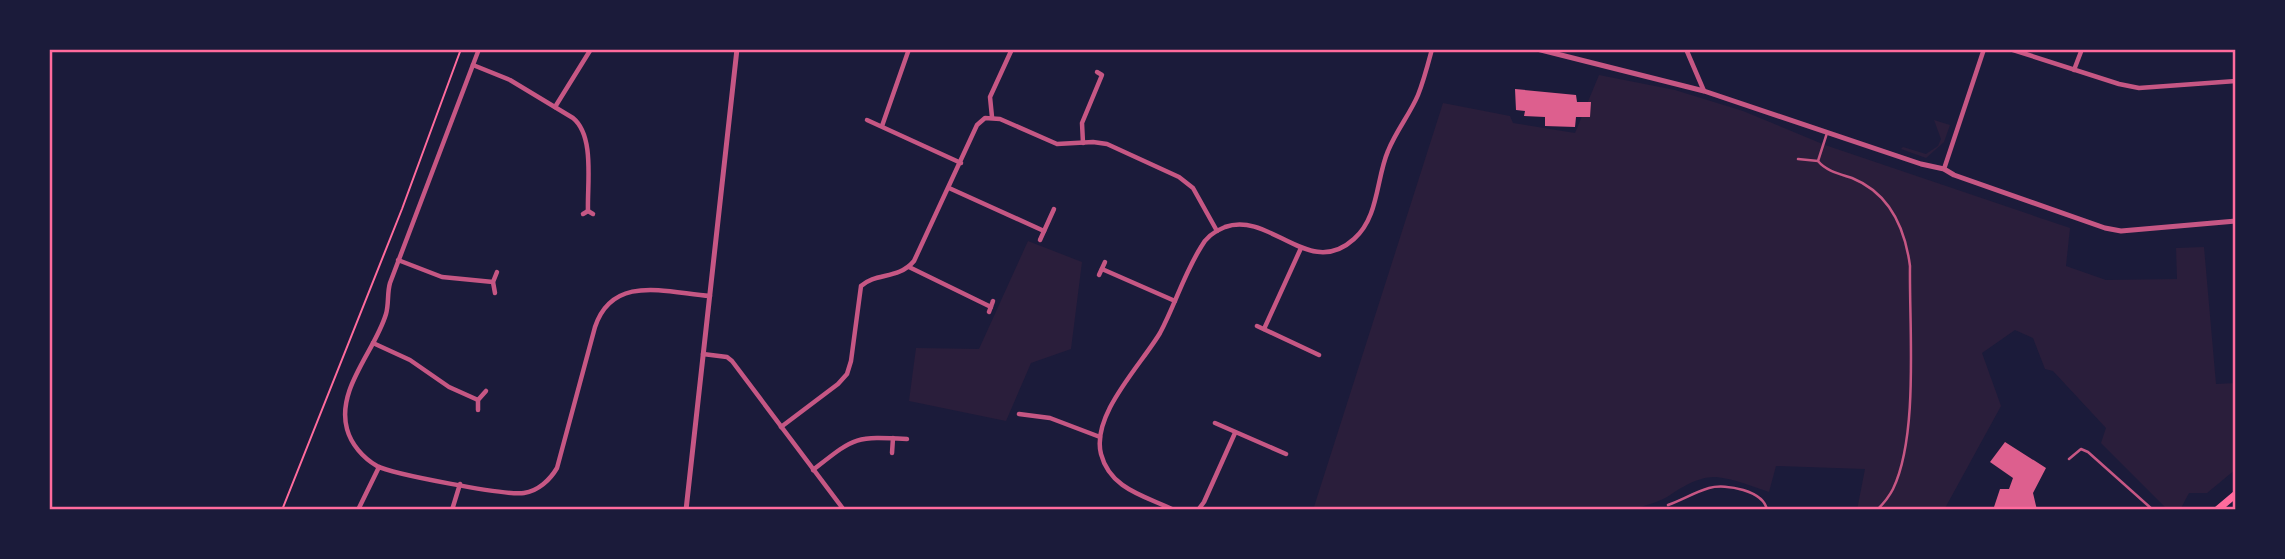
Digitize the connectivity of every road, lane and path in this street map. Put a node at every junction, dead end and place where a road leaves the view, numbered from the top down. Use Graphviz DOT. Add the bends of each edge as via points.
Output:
graph roads {
  1 [pos="461,49"];
  2 [pos="480,49"];
  3 [pos="591,49"];
  4 [pos="737,49"];
  5 [pos="909,49"];
  6 [pos="1012,49"];
  7 [pos="1432,49"];
  8 [pos="1537,49"];
  9 [pos="1686,49"];
  10 [pos="1984,49"];
  11 [pos="2010,49"];
  12 [pos="2082,49"];
  13 [pos="473,65"];
  14 [pos="2074,70"];
  15 [pos="1097,72"];
  16 [pos="2236,80"];
  17 [pos="1704,92"];
  18 [pos="555,107"];
  19 [pos="992,117"];
  20 [pos="867,120"];
  21 [pos="882,126"];
  22 [pos="1827,133"];
  23 [pos="1083,143"];
  24 [pos="1798,159"];
  25 [pos="1818,161"];
  26 [pos="961,163"];
  27 [pos="1944,169"];
  28 [pos="949,188"];
  29 [pos="1054,209"];
  30 [pos="588,213"];
  31 [pos="2236,221"];
  32 [pos="1217,230"];
  33 [pos="1044,231"];
  34 [pos="1040,240"];
  35 [pos="1301,248"];
  36 [pos="398,260"];
  37 [pos="1105,262"];
  38 [pos="909,267"];
  39 [pos="497,272"];
  40 [pos="493,282"];
  41 [pos="495,293"];
  42 [pos="710,296"];
  43 [pos="1175,301"];
  44 [pos="991,306"];
  45 [pos="1257,326"];
  46 [pos="1264,329"];
  47 [pos="373,343"];
  48 [pos="703,354"];
  49 [pos="1319,355"];
  50 [pos="486,391"];
  51 [pos="478,400"];
  52 [pos="478,410"];
  53 [pos="1019,414"];
  54 [pos="1027,415"];
  55 [pos="1215,423"];
  56 [pos="1026,424"];
  57 [pos="781,427"];
  58 [pos="1235,432"];
  59 [pos="1100,437"];
  60 [pos="893,438"];
  61 [pos="907,439"];
  62 [pos="1276,450"];
  63 [pos="891,453"];
  64 [pos="1286,454"];
  65 [pos="1274,458"];
  66 [pos="2069,459"];
  67 [pos="379,467"];
  68 [pos="813,470"];
  69 [pos="460,484"];
  70 [pos="2236,494"];
  71 [pos="1668,505"];
  72 [pos="282,510"];
  73 [pos="358,510"];
  74 [pos="452,510"];
  75 [pos="686,510"];
  76 [pos="844,510"];
  77 [pos="1174,510"];
  78 [pos="1198,510"];
  79 [pos="1767,510"];
  80 [pos="1877,510"];
  81 [pos="2152,510"];
  82 [pos="2217,510"];
  1 -- 72 [label="path"];
  2 -- 13 [label="street"];
  3 -- 18 [label="street"];
  4 -- 42 [label="street"];
  5 -- 21 [label="street"];
  6 -- 19 [label="street" via="989,97"];
  7 -- 35 [label="street" via="1418,94 1388,150 1361,231 1349,244 1333,251"];
  8 -- 17 [label="street"];
  9 -- 17 [label="street"];
  10 -- 27 [label="street"];
  11 -- 14 [label="street"];
  12 -- 14 [label="street"];
  13 -- 18 [label="street" via="510,80"];
  13 -- 36 [label="street"];
  14 -- 16 [label="street" via="2139,88"];
  15 -- 23 [label="street" via="1102,75 1082,122"];
  17 -- 22 [label="street"];
  18 -- 30 [label="street" via="577,121 585,133"];
  19 -- 23 [label="street" via="1057,144"];
  19 -- 26 [label="street" via="978,125"];
  20 -- 21 [label="street"];
  21 -- 26 [label="street"];
  22 -- 25 [label="lane"];
  22 -- 27 [label="street"];
  23 -- 32 [label="street" via="1107,144 1186,180"];
  24 -- 25 [label="lane"];
  25 -- 80 [label="lane" via="1873,190 1895,215 1907,246 1906,442 1893,489"];
  26 -- 28 [label="street"];
  27 -- 31 [label="street" via="2105,228 2145,230"];
  28 -- 33 [label="street"];
  28 -- 38 [label="street"];
  29 -- 33 [label="street"];
  32 -- 35 [label="street" via="1251,226"];
  32 -- 43 [label="street" via="1201,245"];
  33 -- 34 [label="street"];
  35 -- 46 [label="street"];
  36 -- 40 [label="street" via="442,277"];
  36 -- 47 [label="street" via="388,289 387,312"];
  37 -- 43 [label="street" via="1101,272"];
  38 -- 44 [label="street"];
  38 -- 57 [label="street" via="862,284 845,377"];
  39 -- 40 [label="street"];
  40 -- 41 [label="street"];
  42 -- 48 [label="street"];
  42 -- 69 [label="street" via="639,289 615,299 598,319 554,473 524,493"];
  43 -- 59 [label="street" via="1111,408"];
  45 -- 46 [label="street"];
  46 -- 49 [label="street"];
  47 -- 51 [label="street"];
  47 -- 67 [label="street" via="348,396 346,416 356,446"];
  48 -- 57 [label="street" via="732,361"];
  48 -- 75 [label="street"];
  50 -- 51 [label="street"];
  51 -- 52 [label="street"];
  53 -- 54 [label="street"];
  54 -- 56 [label="street"];
  54 -- 59 [label="street" via="1050,418"];
  55 -- 58 [label="street"];
  57 -- 68 [label="street"];
  58 -- 62 [label="street"];
  58 -- 78 [label="street"];
  59 -- 77 [label="street" via="1103,461 1115,480"];
  60 -- 61 [label="street"];
  60 -- 63 [label="street"];
  60 -- 68 [label="street" via="853,440"];
  62 -- 64 [label="street"];
  62 -- 65 [label="street"];
  66 -- 81 [label="lane" via="2081,449 2088,452"];
  67 -- 69 [label="street"];
  67 -- 73 [label="street"];
  68 -- 76 [label="street"];
  69 -- 74 [label="street"];
  70 -- 82 [label="main road"];
  71 -- 79 [label="lane" via="1717,486 1751,492 1761,497"];
}
